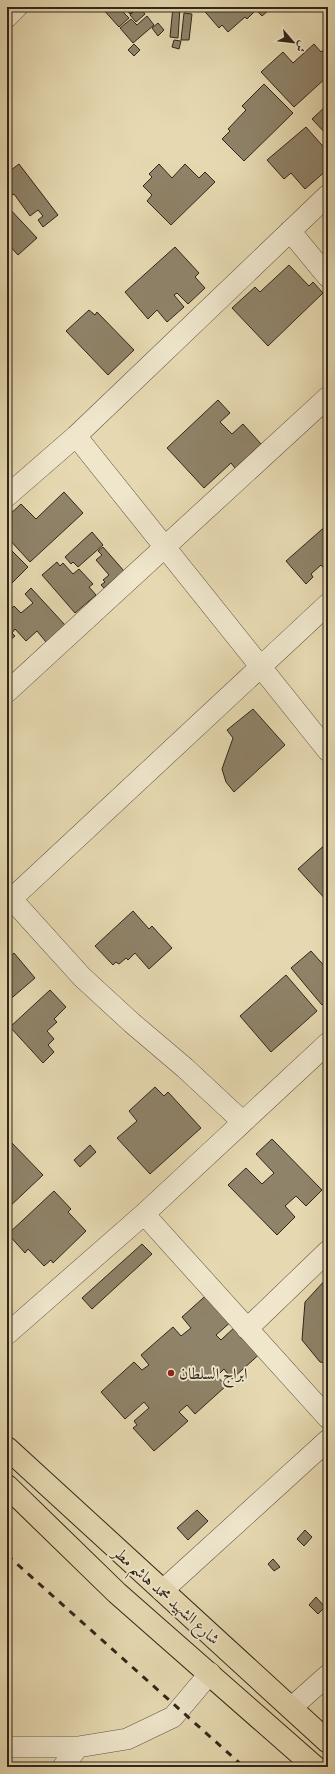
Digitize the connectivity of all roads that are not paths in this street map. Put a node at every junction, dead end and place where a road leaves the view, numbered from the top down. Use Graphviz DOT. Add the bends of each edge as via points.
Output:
graph roads {
  1 [pos="328,195"];
  2 [pos="290,231"];
  3 [pos="328,277"];
  4 [pos="328,397"];
  5 [pos="76,436"];
  6 [pos="7,496"];
  7 [pos="165,547"];
  8 [pos="328,604"];
  9 [pos="260,666"];
  10 [pos="7,692"];
  11 [pos="328,751"];
  12 [pos="8,898"];
  13 [pos="328,1043"];
  14 [pos="243,1122"];
  15 [pos="144,1214"];
  16 [pos="328,1251"];
  17 [pos="247,1329"];
  18 [pos="7,1334"];
  19 [pos="328,1418"];
  20 [pos="328,1440"];
  21 [pos="7,1448"];
  22 [pos="7,1486"];
  23 [pos="162,1591"];
  24 [pos="210,1673"];
  25 [pos="328,1675"];
  26 [pos="291,1708"];
  27 [pos="328,1742"];
  28 [pos="7,1746"];
  29 [pos="78,1747"];
  30 [pos="63,1767"];
  31 [pos="315,1767"];
  1 -- 2 [label="street"];
  2 -- 3 [label="street"];
  2 -- 5 [label="street"];
  4 -- 7 [label="street"];
  5 -- 6 [label="street"];
  5 -- 7 [label="street"];
  7 -- 9 [label="street"];
  7 -- 10 [label="street"];
  8 -- 9 [label="street"];
  9 -- 11 [label="street"];
  9 -- 12 [label="street"];
  12 -- 14 [label="street" via="82,977"];
  13 -- 14 [label="street"];
  14 -- 15 [label="street"];
  15 -- 17 [label="street"];
  15 -- 18 [label="street"];
  16 -- 17 [label="street"];
  17 -- 19 [label="street"];
  20 -- 23 [label="street"];
  21 -- 23 [label="main road, شارع الشهيد محمد هاشم مطر"];
  22 -- 24 [label="main road, شارع الشهيد محمد هاشم مطر" via="117,1593"];
  23 -- 26 [label="main road, شارع الشهيد محمد هاشم مطر"];
  24 -- 29 [label="street" via="173,1717 127,1739"];
  24 -- 31 [label="main road, شارع الشهيد محمد هاشم مطر"];
  25 -- 26 [label="street"];
  26 -- 27 [label="main road, شارع الشهيد محمد هاشم مطر"];
  28 -- 29 [label="street"];
  29 -- 30 [label="street"];
}
